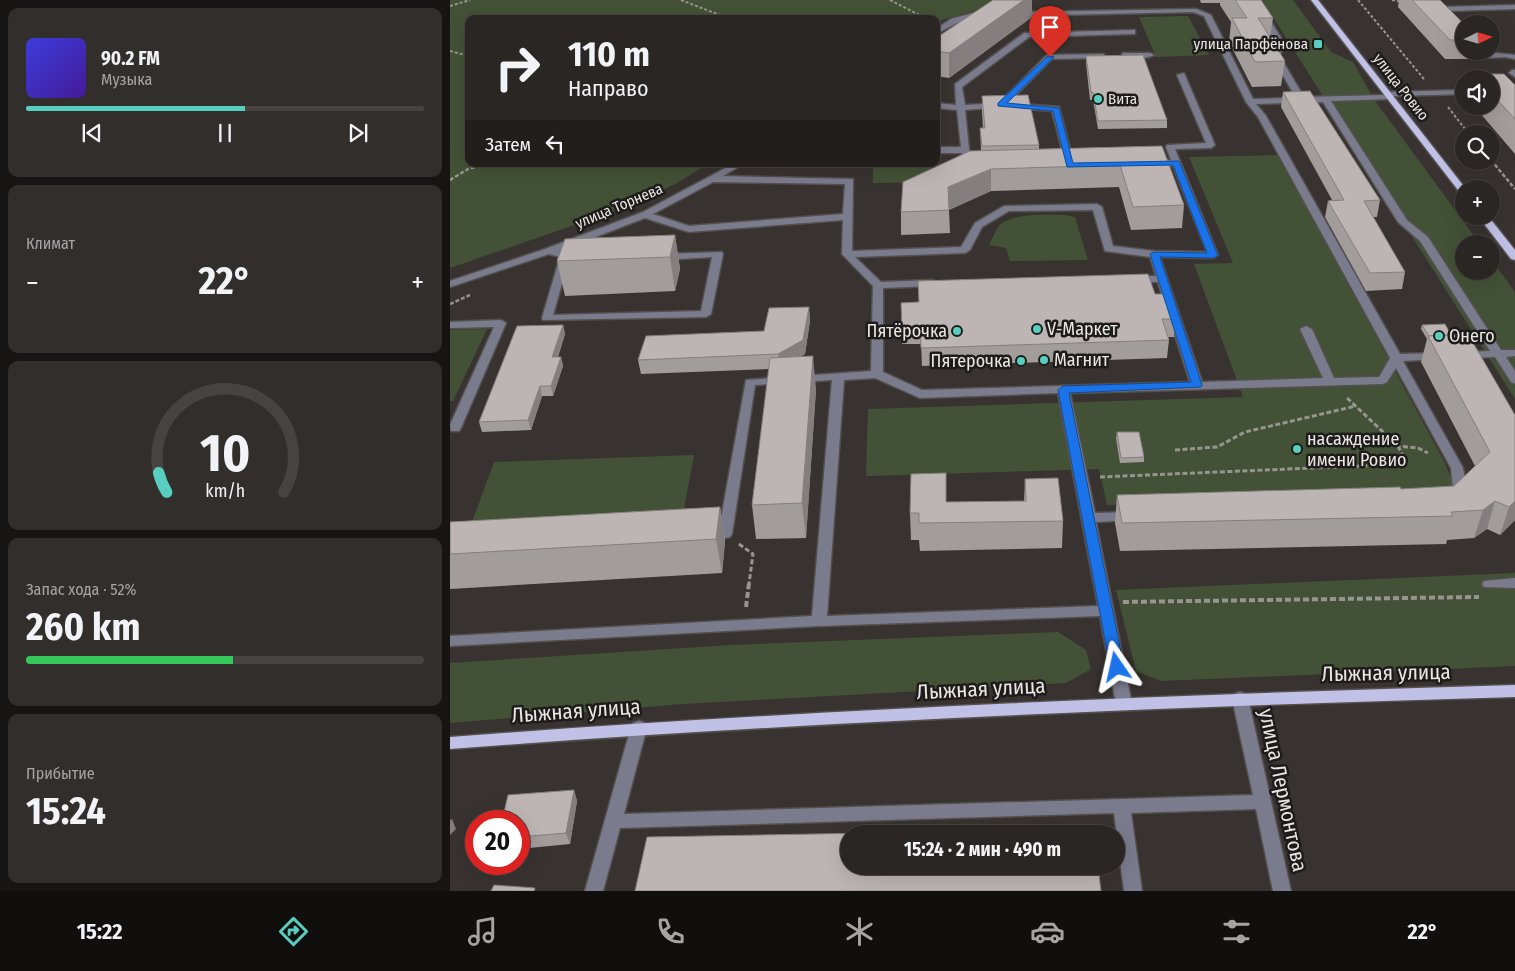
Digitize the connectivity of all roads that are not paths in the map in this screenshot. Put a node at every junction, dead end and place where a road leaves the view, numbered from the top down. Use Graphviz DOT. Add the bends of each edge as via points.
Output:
graph roads {
  1 [pos="1314,0"];
  2 [pos="1257,5"];
  3 [pos="1515,7"];
  4 [pos="991,11"];
  5 [pos="1006,14"];
  6 [pos="1455,24"];
  7 [pos="940,30"];
  8 [pos="1132,32"];
  9 [pos="1500,54"];
  10 [pos="1150,55"];
  11 [pos="1110,56"];
  12 [pos="1120,56"];
  13 [pos="1515,57"];
  14 [pos="1181,75"];
  15 [pos="1455,92"];
  16 [pos="1389,95"];
  17 [pos="1325,99"];
  18 [pos="1301,100"];
  19 [pos="1250,102"];
  20 [pos="940,105"];
  21 [pos="1001,105"];
  22 [pos="961,108"];
  23 [pos="940,150"];
  24 [pos="966,150"];
  25 [pos="1176,163"];
  26 [pos="1137,164"];
  27 [pos="1070,165"];
  28 [pos="734,167"];
  29 [pos="976,168"];
  30 [pos="712,179"];
  31 [pos="1455,180"];
  32 [pos="646,214"];
  33 [pos="848,217"];
  34 [pos="1490,225"];
  35 [pos="689,229"];
  36 [pos="672,236"];
  37 [pos="548,251"];
  38 [pos="565,254"];
  39 [pos="847,254"];
  40 [pos="1154,254"];
  41 [pos="649,257"];
  42 [pos="1515,257"];
  43 [pos="587,259"];
  44 [pos="1162,279"];
  45 [pos="1123,280"];
  46 [pos="947,283"];
  47 [pos="450,284"];
  48 [pos="878,284"];
  49 [pos="450,325"];
  50 [pos="1306,329"];
  51 [pos="1498,353"];
  52 [pos="1515,353"];
  53 [pos="1396,358"];
  54 [pos="877,374"];
  55 [pos="838,376"];
  56 [pos="1515,380"];
  57 [pos="1330,381"];
  58 [pos="1197,385"];
  59 [pos="1063,390"];
  60 [pos="455,428"];
  61 [pos="1443,496"];
  62 [pos="1148,516"];
  63 [pos="1089,518"];
  64 [pos="696,535"];
  65 [pos="1515,583"];
  66 [pos="1488,590"];
  67 [pos="1106,607"];
  68 [pos="819,621"];
  69 [pos="450,641"];
  70 [pos="1515,692"];
  71 [pos="1240,698"];
  72 [pos="1124,704"];
  73 [pos="639,727"];
  74 [pos="450,742"];
  75 [pos="1262,802"];
  76 [pos="1122,806"];
  77 [pos="613,821"];
  78 [pos="594,891"];
  79 [pos="1133,891"];
  80 [pos="1282,891"];
  1 -- 16 [label="main road, улица Ровио"];
  2 -- 18 [label="street" via="1282,46 1275,55"];
  3 -- 6 [label="street" via="1441,9"];
  4 -- 7 [label="street" via="954,21"];
  5 -- 19 [label="street" via="1194,10 1207,15"];
  8 -- 22 [label="street" via="1027,35 958,86"];
  9 -- 13 [label="street"];
  10 -- 12 [label="street"];
  11 -- 21 [label="street" via="1050,57"];
  14 -- 25 [label="street" via="1211,145 1170,147"];
  15 -- 16 [label="street"];
  16 -- 17 [label="street"];
  16 -- 31 [label="main road, улица Ровио"];
  17 -- 18 [label="street"];
  17 -- 51 [label="street" via="1403,222 1424,239"];
  18 -- 19 [label="street"];
  19 -- 53 [label="street" via="1262,116"];
  20 -- 22 [label="street"];
  21 -- 22 [label="street"];
  21 -- 27 [label="street" via="1056,109"];
  22 -- 24 [label="street"];
  23 -- 24 [label="street"];
  24 -- 29 [label="street" via="966,168"];
  25 -- 26 [label="street"];
  25 -- 40 [label="street" via="1213,256"];
  28 -- 30 [label="street, улица Торнева"];
  30 -- 32 [label="street, улица Торнева"];
  30 -- 33 [label="street" via="850,181"];
  32 -- 35 [label="street"];
  32 -- 37 [label="street, улица Торнева"];
  33 -- 35 [label="street"];
  33 -- 39 [label="street"];
  34 -- 42 [label="main road"];
  35 -- 36 [label="street"];
  37 -- 38 [label="street"];
  37 -- 47 [label="street, улица Торнева"];
  38 -- 41 [label="street" via="547,318 706,314 718,254"];
  38 -- 43 [label="street"];
  39 -- 40 [label="street" via="965,250 978,224 1007,208 1096,207 1108,249"];
  39 -- 48 [label="street"];
  40 -- 44 [label="street"];
  44 -- 45 [label="street"];
  44 -- 58 [label="street"];
  46 -- 48 [label="street"];
  48 -- 54 [label="street"];
  49 -- 60 [label="street" via="501,323"];
  50 -- 57 [label="street"];
  51 -- 52 [label="street"];
  51 -- 53 [label="street"];
  51 -- 56 [label="street"];
  53 -- 57 [label="street" via="1382,380"];
  53 -- 61 [label="street" via="1457,468 1460,492"];
  54 -- 55 [label="street"];
  54 -- 59 [label="street" via="920,394"];
  55 -- 64 [label="street" via="750,382 725,534"];
  55 -- 68 [label="street"];
  57 -- 58 [label="street"];
  58 -- 59 [label="street"];
  59 -- 63 [label="street"];
  62 -- 63 [label="street"];
  63 -- 67 [label="street"];
  65 -- 66 [label="street"];
  67 -- 68 [label="street"];
  67 -- 72 [label="street"];
  68 -- 69 [label="street"];
  70 -- 71 [label="main road, Лыжная улица"];
  71 -- 72 [label="main road, Лыжная улица"];
  71 -- 75 [label="street, улица Лермонтова"];
  72 -- 73 [label="main road, Лыжная улица"];
  73 -- 74 [label="main road, Лыжная улица"];
  73 -- 77 [label="street"];
  75 -- 76 [label="street"];
  75 -- 80 [label="street, улица Лермонтова"];
  76 -- 77 [label="street"];
  76 -- 79 [label="street"];
  77 -- 78 [label="street"];
}
